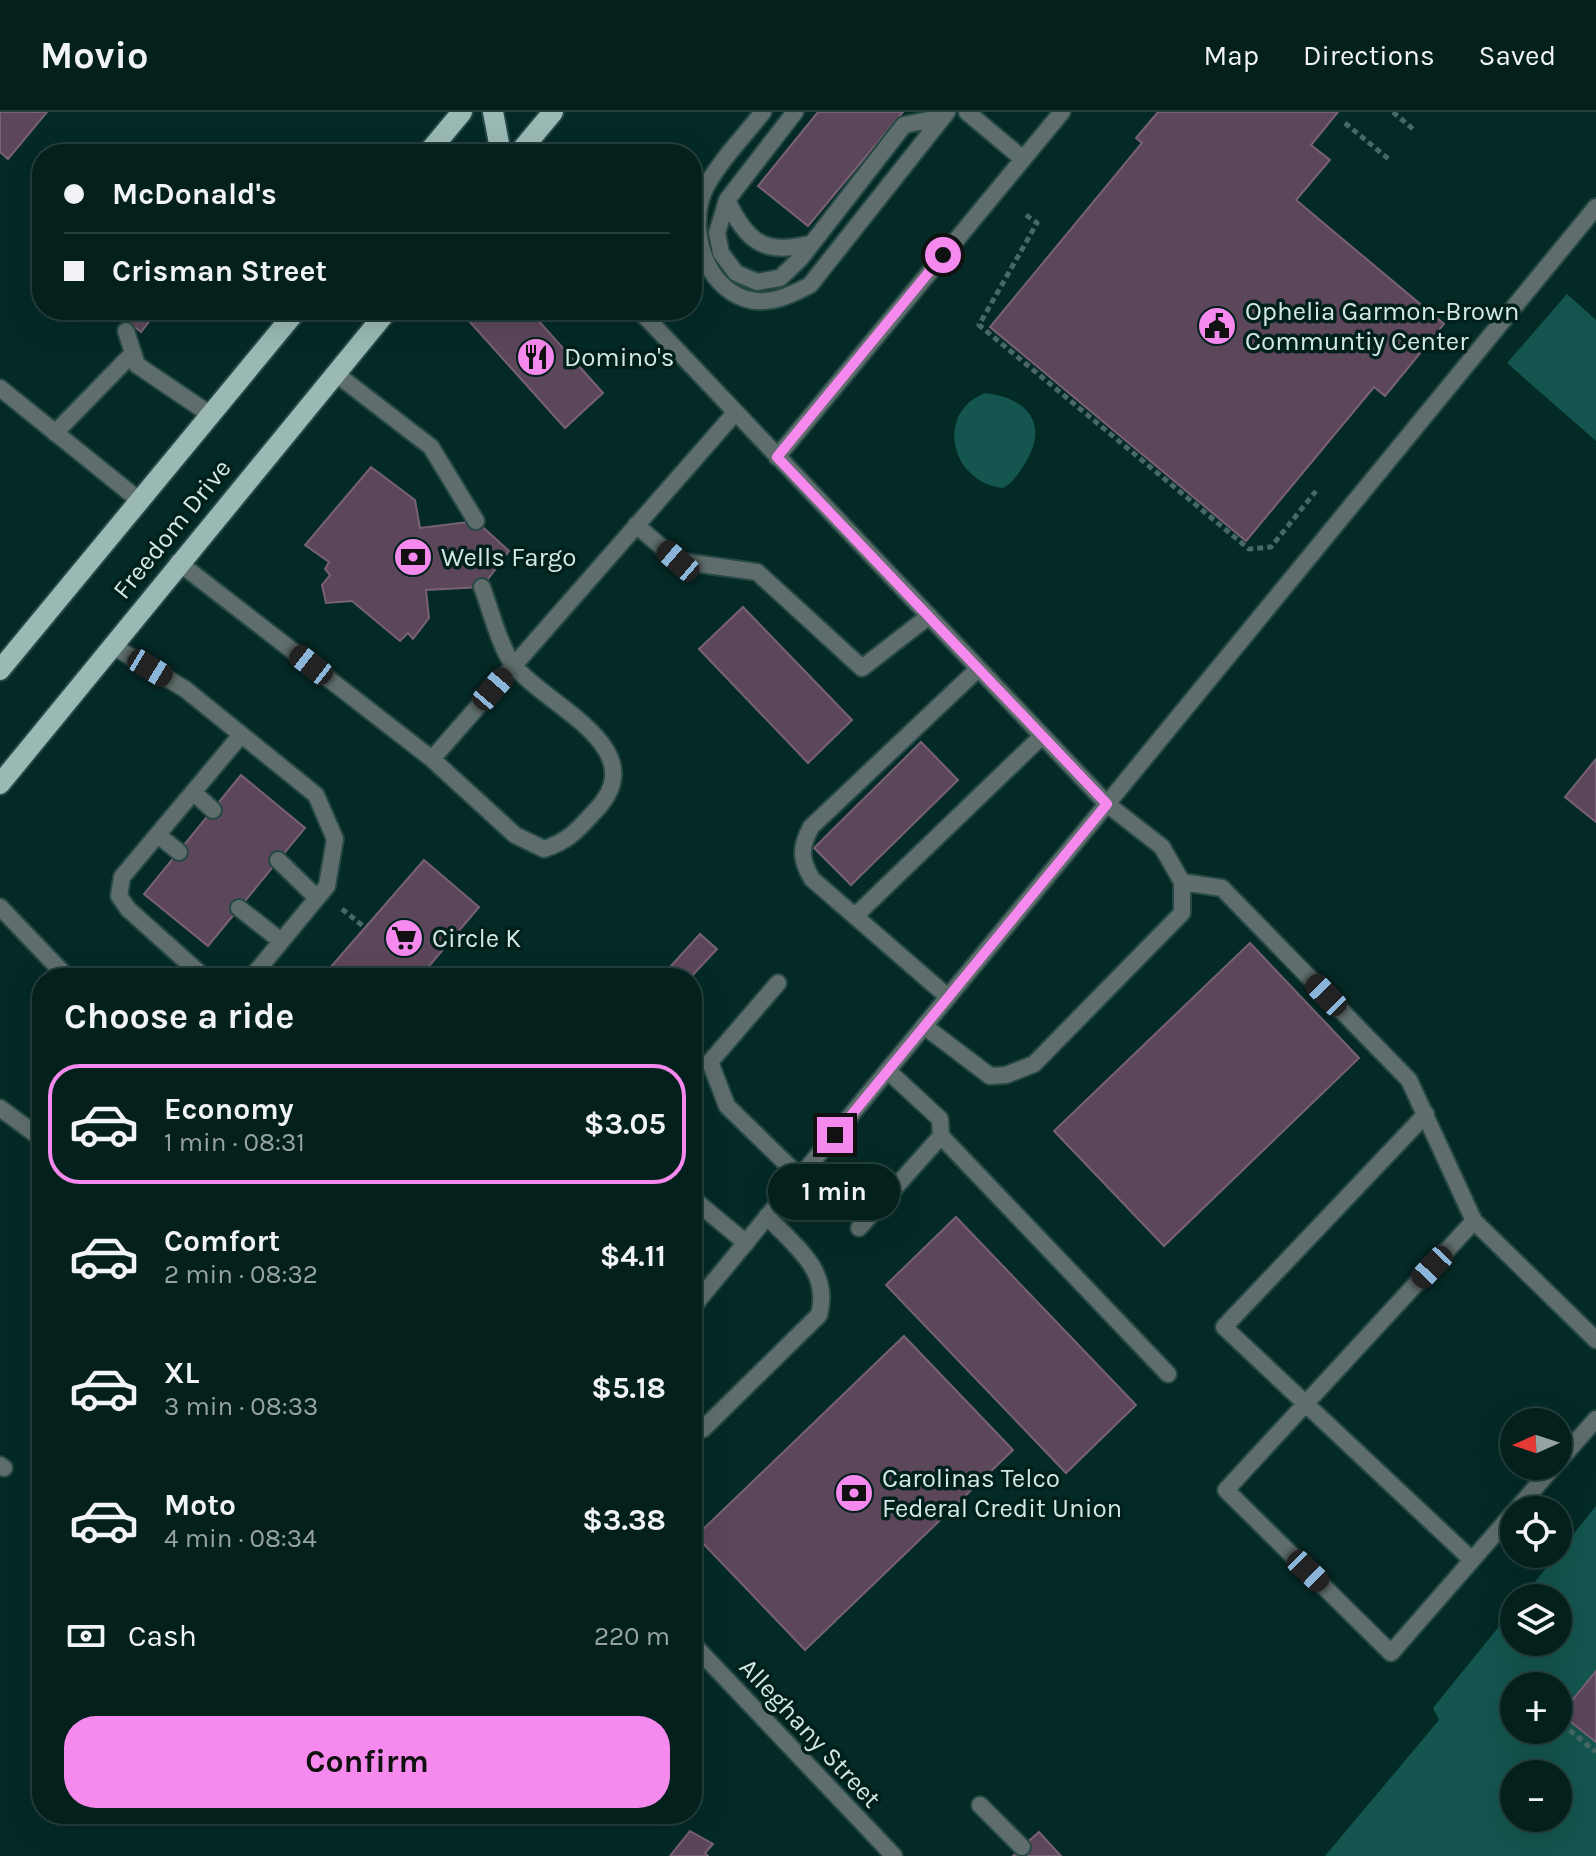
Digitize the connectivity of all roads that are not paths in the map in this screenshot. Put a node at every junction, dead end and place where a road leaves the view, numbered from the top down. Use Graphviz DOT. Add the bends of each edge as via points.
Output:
graph roads {
  1 [pos="462,112"];
  2 [pos="493,112"];
  3 [pos="553,112"];
  4 [pos="763,112"];
  5 [pos="795,112"];
  6 [pos="967,112"];
  7 [pos="1062,112"];
  8 [pos="945,115"];
  9 [pos="435,144"];
  10 [pos="499,144"];
  11 [pos="526,144"];
  12 [pos="1023,159"];
  13 [pos="727,200"];
  14 [pos="702,201"];
  15 [pos="1596,207"];
  16 [pos="809,244"];
  17 [pos="702,256"];
  18 [pos="289,320"];
  19 [pos="380,320"];
  20 [pos="648,320"];
  21 [pos="126,331"];
  22 [pos="133,353"];
  23 [pos="335,373"];
  24 [pos="0,388"];
  25 [pos="735,413"];
  26 [pos="211,415"];
  27 [pos="55,433"];
  28 [pos="777,457"];
  29 [pos="140,501"];
  30 [pos="476,521"];
  31 [pos="636,525"];
  32 [pos="178,562"];
  33 [pos="482,587"];
  34 [pos="929,616"];
  35 [pos="111,645"];
  36 [pos="513,665"];
  37 [pos="978,669"];
  38 [pos="0,670"];
  39 [pos="241,735"];
  40 [pos="1042,736"];
  41 [pos="432,759"];
  42 [pos="0,784"];
  43 [pos="193,792"];
  44 [pos="1107,804"];
  45 [pos="213,810"];
  46 [pos="158,835"];
  47 [pos="179,852"];
  48 [pos="278,860"];
  49 [pos="1182,882"];
  50 [pos="317,898"];
  51 [pos="0,907"];
  52 [pos="239,908"];
  53 [pos="855,916"];
  54 [pos="281,941"];
  55 [pos="58,968"];
  56 [pos="194,968"];
  57 [pos="259,968"];
  58 [pos="778,983"];
  59 [pos="948,997"];
  60 [pos="924,1026"];
  61 [pos="888,1071"];
  62 [pos="0,1108"];
  63 [pos="1426,1114"];
  64 [pos="32,1132"];
  65 [pos="941,1136"];
  66 [pos="800,1177"];
  67 [pos="702,1206"];
  68 [pos="767,1216"];
  69 [pos="1474,1221"];
  70 [pos="859,1228"];
  71 [pos="746,1243"];
  72 [pos="702,1296"];
  73 [pos="1596,1340"];
  74 [pos="1168,1374"];
  75 [pos="1306,1403"];
  76 [pos="1596,1419"];
  77 [pos="702,1429"];
  78 [pos="1572,1446"];
  79 [pos="1542,1480"];
  80 [pos="1528,1496"];
  81 [pos="1500,1528"];
  82 [pos="1472,1560"];
  83 [pos="702,1654"];
  84 [pos="980,1805"];
  85 [pos="1022,1847"];
  86 [pos="894,1856"];
  1 -- 9 [label="main road"];
  2 -- 10 [label="main road"];
  3 -- 11 [label="main road"];
  4 -- 14 [label="street" via="704,189"];
  5 -- 13 [label="street"];
  6 -- 12 [label="street"];
  7 -- 12 [label="street"];
  8 -- 16 [label="street" via="904,125"];
  8 -- 17 [label="street" via="810,285 787,298 746,299 728,289"];
  12 -- 28 [label="street"];
  13 -- 16 [label="street" via="759,244 789,249"];
  13 -- 16 [label="street" via="717,233 721,253 736,273 757,282 780,278"];
  15 -- 44 [label="street"];
  18 -- 26 [label="main road, Freedom Drive"];
  19 -- 23 [label="main road, Freedom Drive"];
  20 -- 25 [label="street"];
  21 -- 22 [label="street"];
  22 -- 26 [label="street" via="137,365"];
  22 -- 27 [label="street"];
  23 -- 30 [label="street" via="431,447"];
  23 -- 32 [label="main road, Freedom Drive"];
  24 -- 27 [label="street"];
  25 -- 28 [label="street"];
  25 -- 31 [label="street"];
  26 -- 29 [label="main road, Freedom Drive"];
  27 -- 29 [label="street"];
  28 -- 34 [label="street"];
  29 -- 38 [label="main road, Freedom Drive"];
  31 -- 34 [label="street" via="678,561 757,572 862,668"];
  31 -- 36 [label="street"];
  32 -- 35 [label="main road, Freedom Drive"];
  32 -- 41 [label="street"];
  33 -- 36 [label="street"];
  34 -- 37 [label="street"];
  35 -- 39 [label="street" via="185,689"];
  35 -- 42 [label="main road, Freedom Drive"];
  36 -- 41 [label="street"];
  36 -- 41 [label="street" via="603,742 615,770 611,793 567,841 544,849 515,835"];
  37 -- 40 [label="street"];
  37 -- 53 [label="street" via="811,827 801,846 812,879"];
  39 -- 43 [label="street"];
  39 -- 50 [label="street" via="316,795 335,839 327,886"];
  40 -- 44 [label="street"];
  40 -- 53 [label="street"];
  43 -- 45 [label="street"];
  43 -- 46 [label="street"];
  44 -- 49 [label="street" via="1162,847"];
  44 -- 59 [label="street"];
  46 -- 47 [label="street"];
  46 -- 56 [label="street" via="122,877 119,896"];
  48 -- 50 [label="street"];
  49 -- 60 [label="street" via="1182,913 1034,1064 990,1076"];
  49 -- 63 [label="street" via="1222,888 1409,1080"];
  50 -- 54 [label="street"];
  51 -- 55 [label="street"];
  52 -- 54 [label="street"];
  53 -- 59 [label="street"];
  54 -- 57 [label="street"];
  58 -- 66 [label="street" via="710,1062 727,1106"];
  59 -- 60 [label="street"];
  60 -- 61 [label="street"];
  61 -- 65 [label="street" via="940,1119"];
  61 -- 66 [label="street"];
  62 -- 64 [label="street"];
  63 -- 69 [label="street"];
  63 -- 75 [label="street" via="1224,1327"];
  65 -- 70 [label="street"];
  65 -- 74 [label="street"];
  66 -- 68 [label="street"];
  67 -- 71 [label="street"];
  68 -- 71 [label="street"];
  68 -- 77 [label="street" via="817,1271 824,1296 819,1315"];
  69 -- 73 [label="street"];
  69 -- 75 [label="street"];
  71 -- 72 [label="street"];
  75 -- 82 [label="street"];
  75 -- 82 [label="street" via="1226,1490 1391,1653"];
  76 -- 78 [label="street"];
  79 -- 80 [label="street"];
  81 -- 82 [label="street"];
  83 -- 86 [label="street, Alleghany Street"];
  84 -- 85 [label="street"];
}
